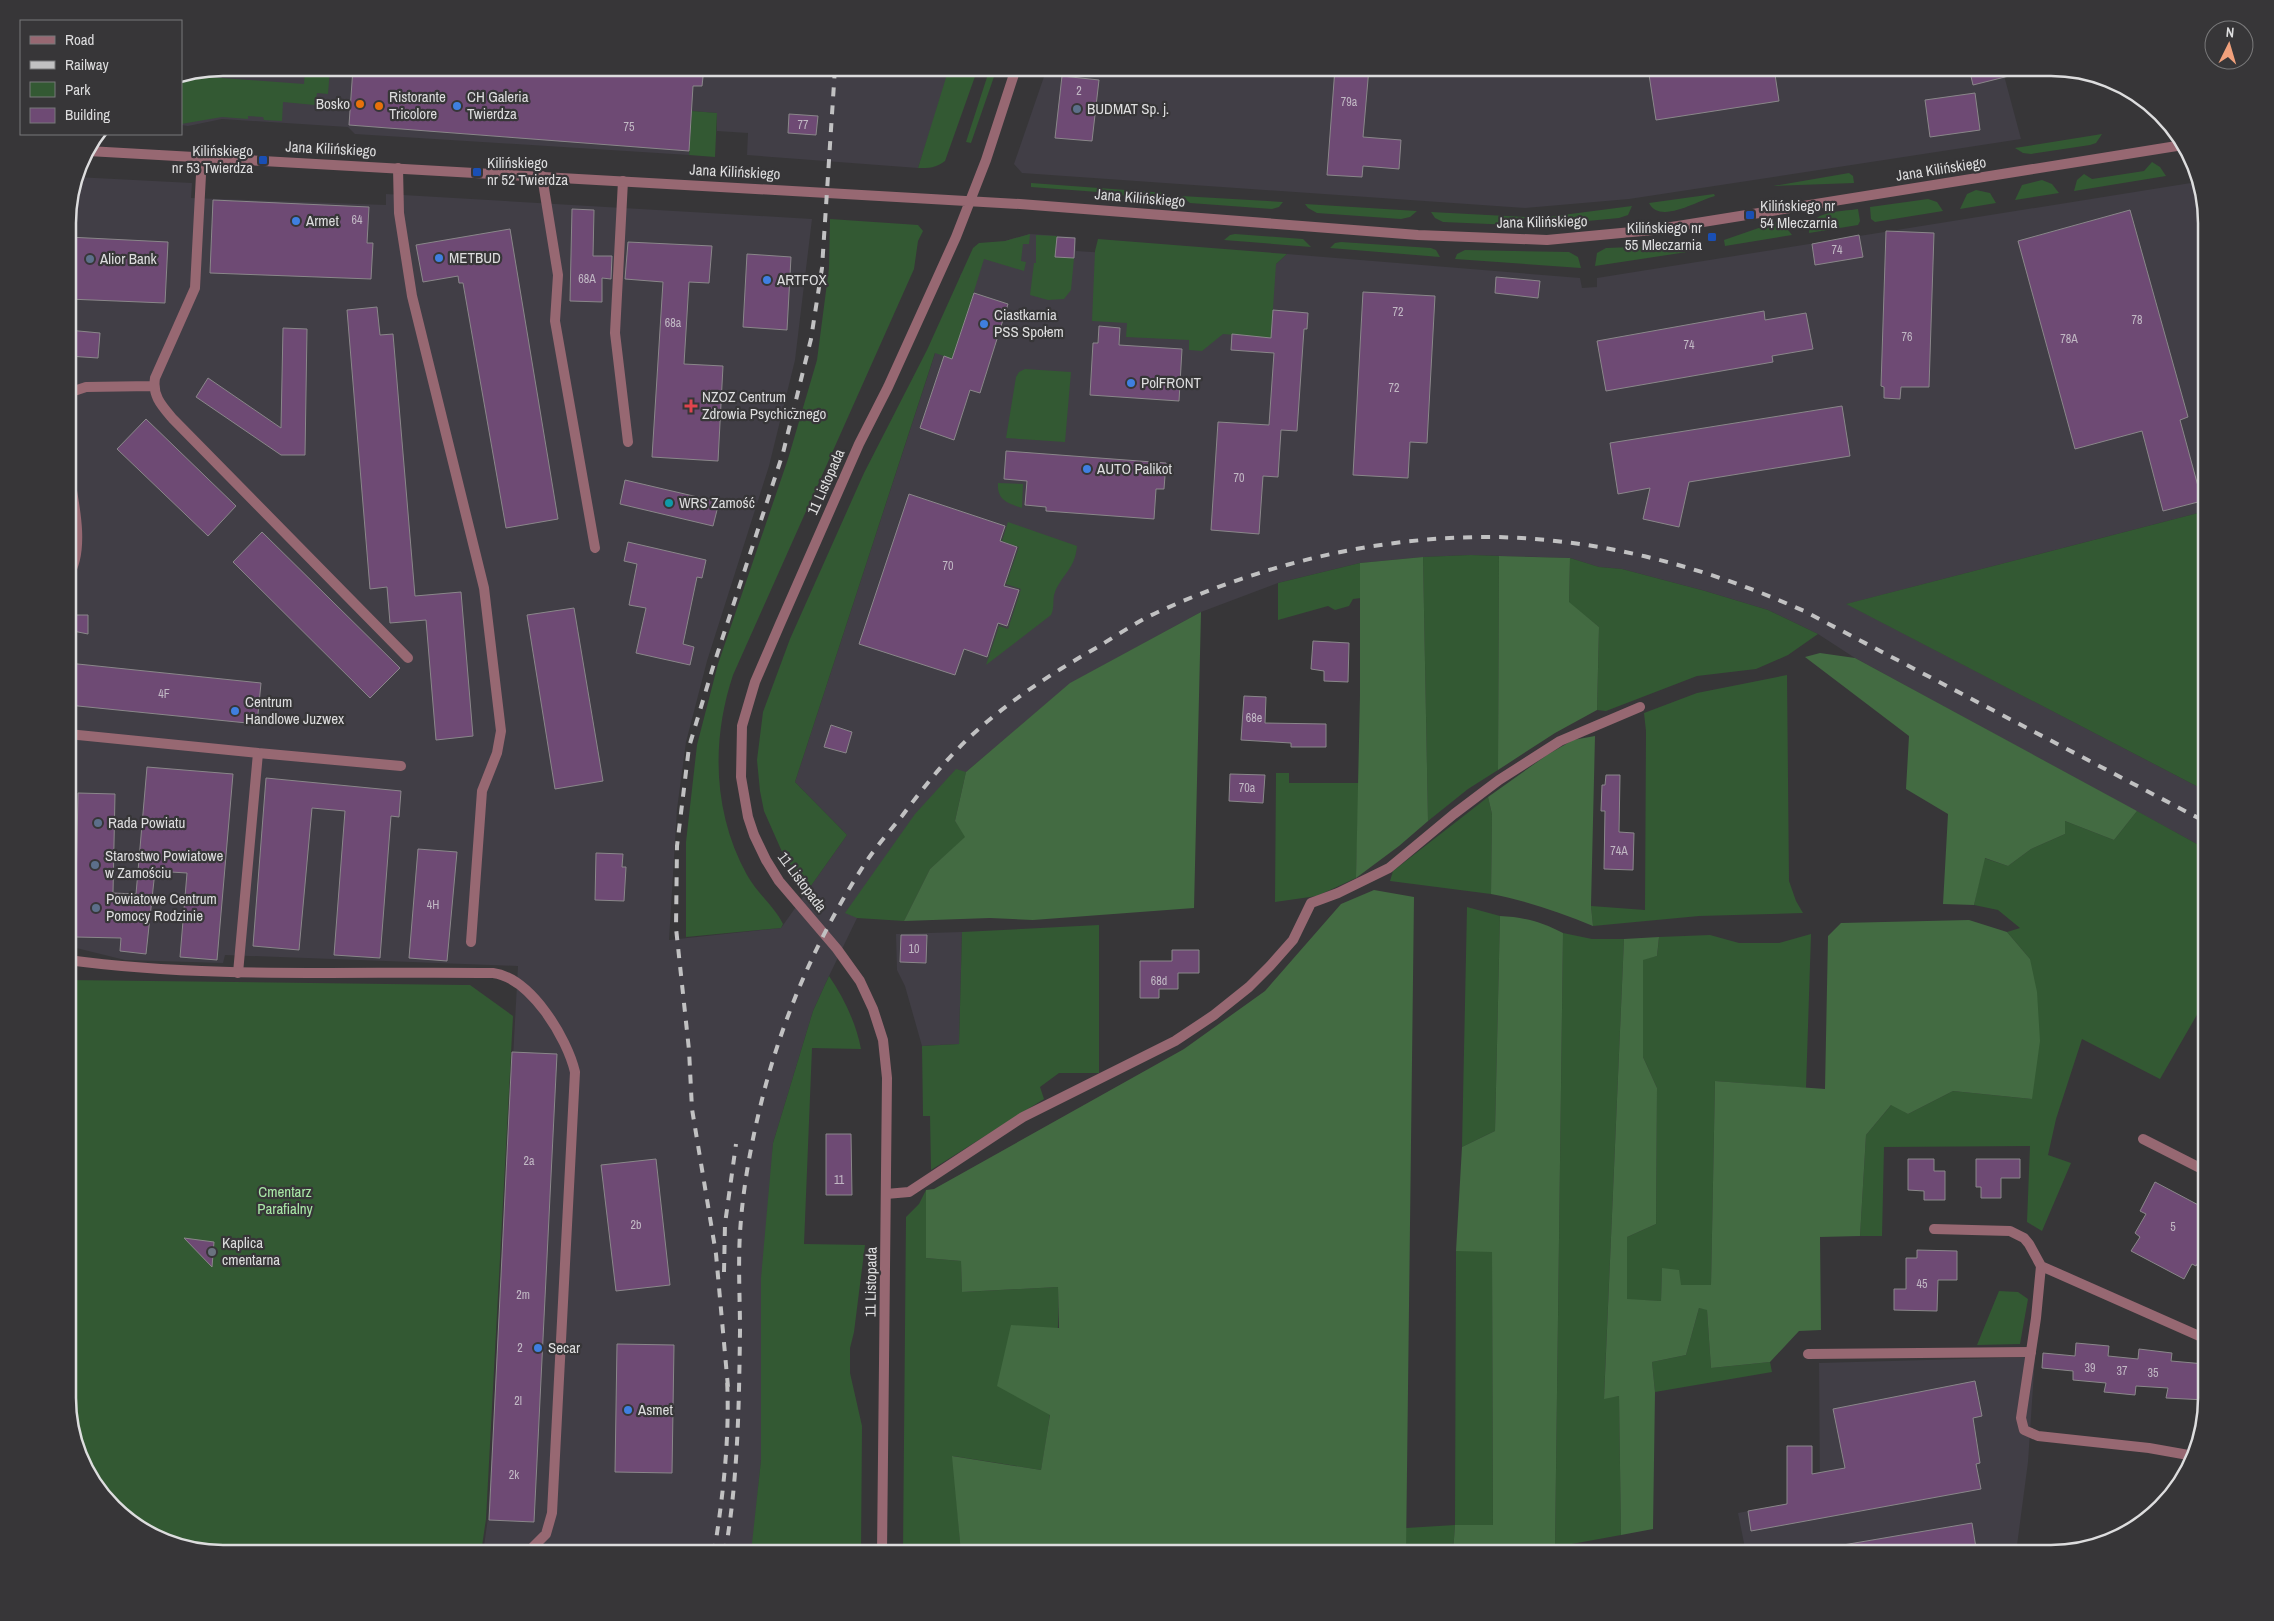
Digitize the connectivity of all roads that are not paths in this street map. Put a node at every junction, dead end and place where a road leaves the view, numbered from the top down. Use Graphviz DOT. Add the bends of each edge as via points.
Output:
graph roads {
  1 [pos="1013,77"];
  2 [pos="2176,146"];
  3 [pos="95,151"];
  4 [pos="202,156"];
  5 [pos="398,168"];
  6 [pos="542,176"];
  7 [pos="623,181"];
  8 [pos="970,201"];
  9 [pos="154,386"];
  10 [pos="77,390"];
  11 [pos="628,442"];
  12 [pos="595,548"];
  13 [pos="408,658"];
  14 [pos="1640,707"];
  15 [pos="77,735"];
  16 [pos="258,752"];
  17 [pos="401,766"];
  18 [pos="472,942"];
  19 [pos="77,961"];
  20 [pos="238,973"];
  21 [pos="2143,1139"];
  22 [pos="2198,1167"];
  23 [pos="886,1194"];
  24 [pos="1934,1229"];
  25 [pos="2041,1266"];
  26 [pos="2198,1335"];
  27 [pos="2031,1352"];
  28 [pos="1808,1354"];
  29 [pos="2186,1455"];
  30 [pos="536,1545"];
  31 [pos="882,1545"];
  1 -- 8 [label="street, 11 Listopada"];
  2 -- 8 [label="street, Jana Kilińskiego" via="1663,228 1547,240 1418,235"];
  3 -- 4 [label="street, Jana Kilińskiego"];
  4 -- 5 [label="street, Jana Kilińskiego"];
  4 -- 9 [label="street" via="195,288"];
  5 -- 6 [label="street, Jana Kilińskiego"];
  5 -- 18 [label="street" via="399,213 412,296 484,588 501,731 497,754 482,791"];
  6 -- 7 [label="street, Jana Kilińskiego"];
  6 -- 12 [label="street" via="558,275 556,321"];
  7 -- 8 [label="street, Jana Kilińskiego"];
  7 -- 11 [label="street" via="615,333"];
  8 -- 23 [label="street, 11 Listopada" via="949,255 859,444 767,652 747,704 742,735 743,795 761,850 779,881 847,961 868,996 883,1040 888,1078"];
  9 -- 10 [label="street" via="86,387"];
  9 -- 13 [label="street" via="161,405 173,419"];
  14 -- 23 [label="street" via="1560,741 1498,780 1389,868 1311,903 1293,940 1270,966 1242,993 1175,1041 1024,1117 909,1192"];
  15 -- 16 [label="street"];
  16 -- 17 [label="street"];
  16 -- 20 [label="street"];
  19 -- 20 [label="street" via="159,970"];
  20 -- 30 [label="street" via="502,974 529,991 568,1049 575,1072 552,1513 546,1534"];
  21 -- 22 [label="street"];
  23 -- 31 [label="street, 11 Listopada"];
  24 -- 25 [label="street" via="2010,1231 2029,1244"];
  25 -- 26 [label="street"];
  25 -- 27 [label="street"];
  27 -- 28 [label="street"];
  27 -- 29 [label="street" via="2021,1418 2028,1433"];
}
